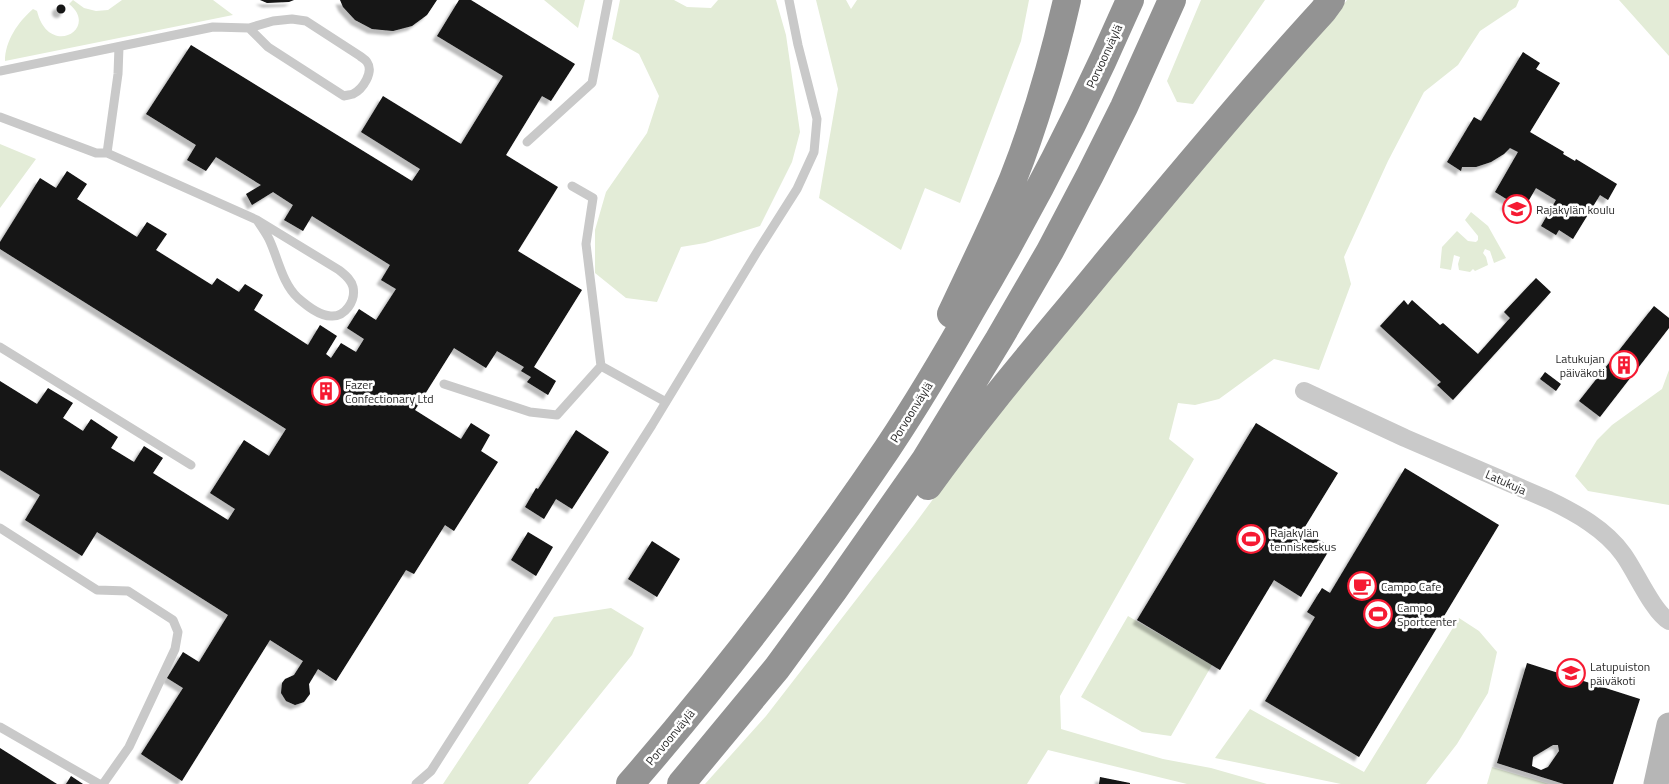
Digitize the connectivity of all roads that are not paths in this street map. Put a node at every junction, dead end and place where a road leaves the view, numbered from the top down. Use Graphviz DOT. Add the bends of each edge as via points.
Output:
graph roads {
  1 [pos="608,0"];
  2 [pos="789,0"];
  3 [pos="1067,0"];
  4 [pos="1130,0"];
  5 [pos="1172,0"];
  6 [pos="1331,0"];
  7 [pos="249,28"];
  8 [pos="119,47"];
  9 [pos="0,71"];
  10 [pos="0,117"];
  11 [pos="528,142"];
  12 [pos="107,153"];
  13 [pos="572,186"];
  14 [pos="256,220"];
  15 [pos="0,347"];
  16 [pos="600,366"];
  17 [pos="444,384"];
  18 [pos="1304,391"];
  19 [pos="666,402"];
  20 [pos="888,448"];
  21 [pos="191,465"];
  22 [pos="0,528"];
  23 [pos="834,590"];
  24 [pos="1669,621"];
  25 [pos="1669,725"];
  26 [pos="0,727"];
  27 [pos="431,771"];
  28 [pos="99,784"];
  29 [pos="103,784"];
  30 [pos="416,784"];
  31 [pos="423,784"];
  32 [pos="630,784"];
  33 [pos="681,784"];
  34 [pos="1656,784"];
  1 -- 11 [label="lane" via="592,83"];
  2 -- 19 [label="lane" via="818,119 814,152 798,189"];
  3 -- 20 [label="highway" via="1052,63 1013,179"];
  4 -- 20 [label="highway, Porvoonväylä" via="1026,214"];
  5 -- 23 [label="highway" via="1107,141 1036,275 925,460"];
  6 -- 23 [label="highway" via="1053,328 946,461 883,549"];
  7 -- 7 [label="lane" via="268,47 344,96 352,94 367,79 367,62 306,21 273,21"];
  7 -- 8 [label="lane" via="213,27"];
  8 -- 9 [label="lane"];
  8 -- 12 [label="lane"];
  10 -- 12 [label="lane" via="96,153"];
  12 -- 14 [label="lane"];
  13 -- 16 [label="lane" via="593,198 586,244"];
  14 -- 14 [label="lane" via="348,278 354,295 347,310 332,316 323,314 298,298 286,280 269,238"];
  15 -- 21 [label="lane"];
  16 -- 17 [label="lane" via="557,414 530,412"];
  16 -- 19 [label="lane"];
  18 -- 24 [label="street, Latukuja" via="1572,512 1618,547 1658,611"];
  19 -- 27 [label="lane"];
  20 -- 32 [label="highway, Porvoonväylä" via="781,599"];
  22 -- 29 [label="lane" via="97,590 128,591 173,620 178,632 175,649 129,747"];
  23 -- 33 [label="highway" via="777,668"];
  25 -- 34 [label="main road"];
  26 -- 28 [label="lane"];
  27 -- 30 [label="lane"];
  27 -- 31 [label="lane"];
}
